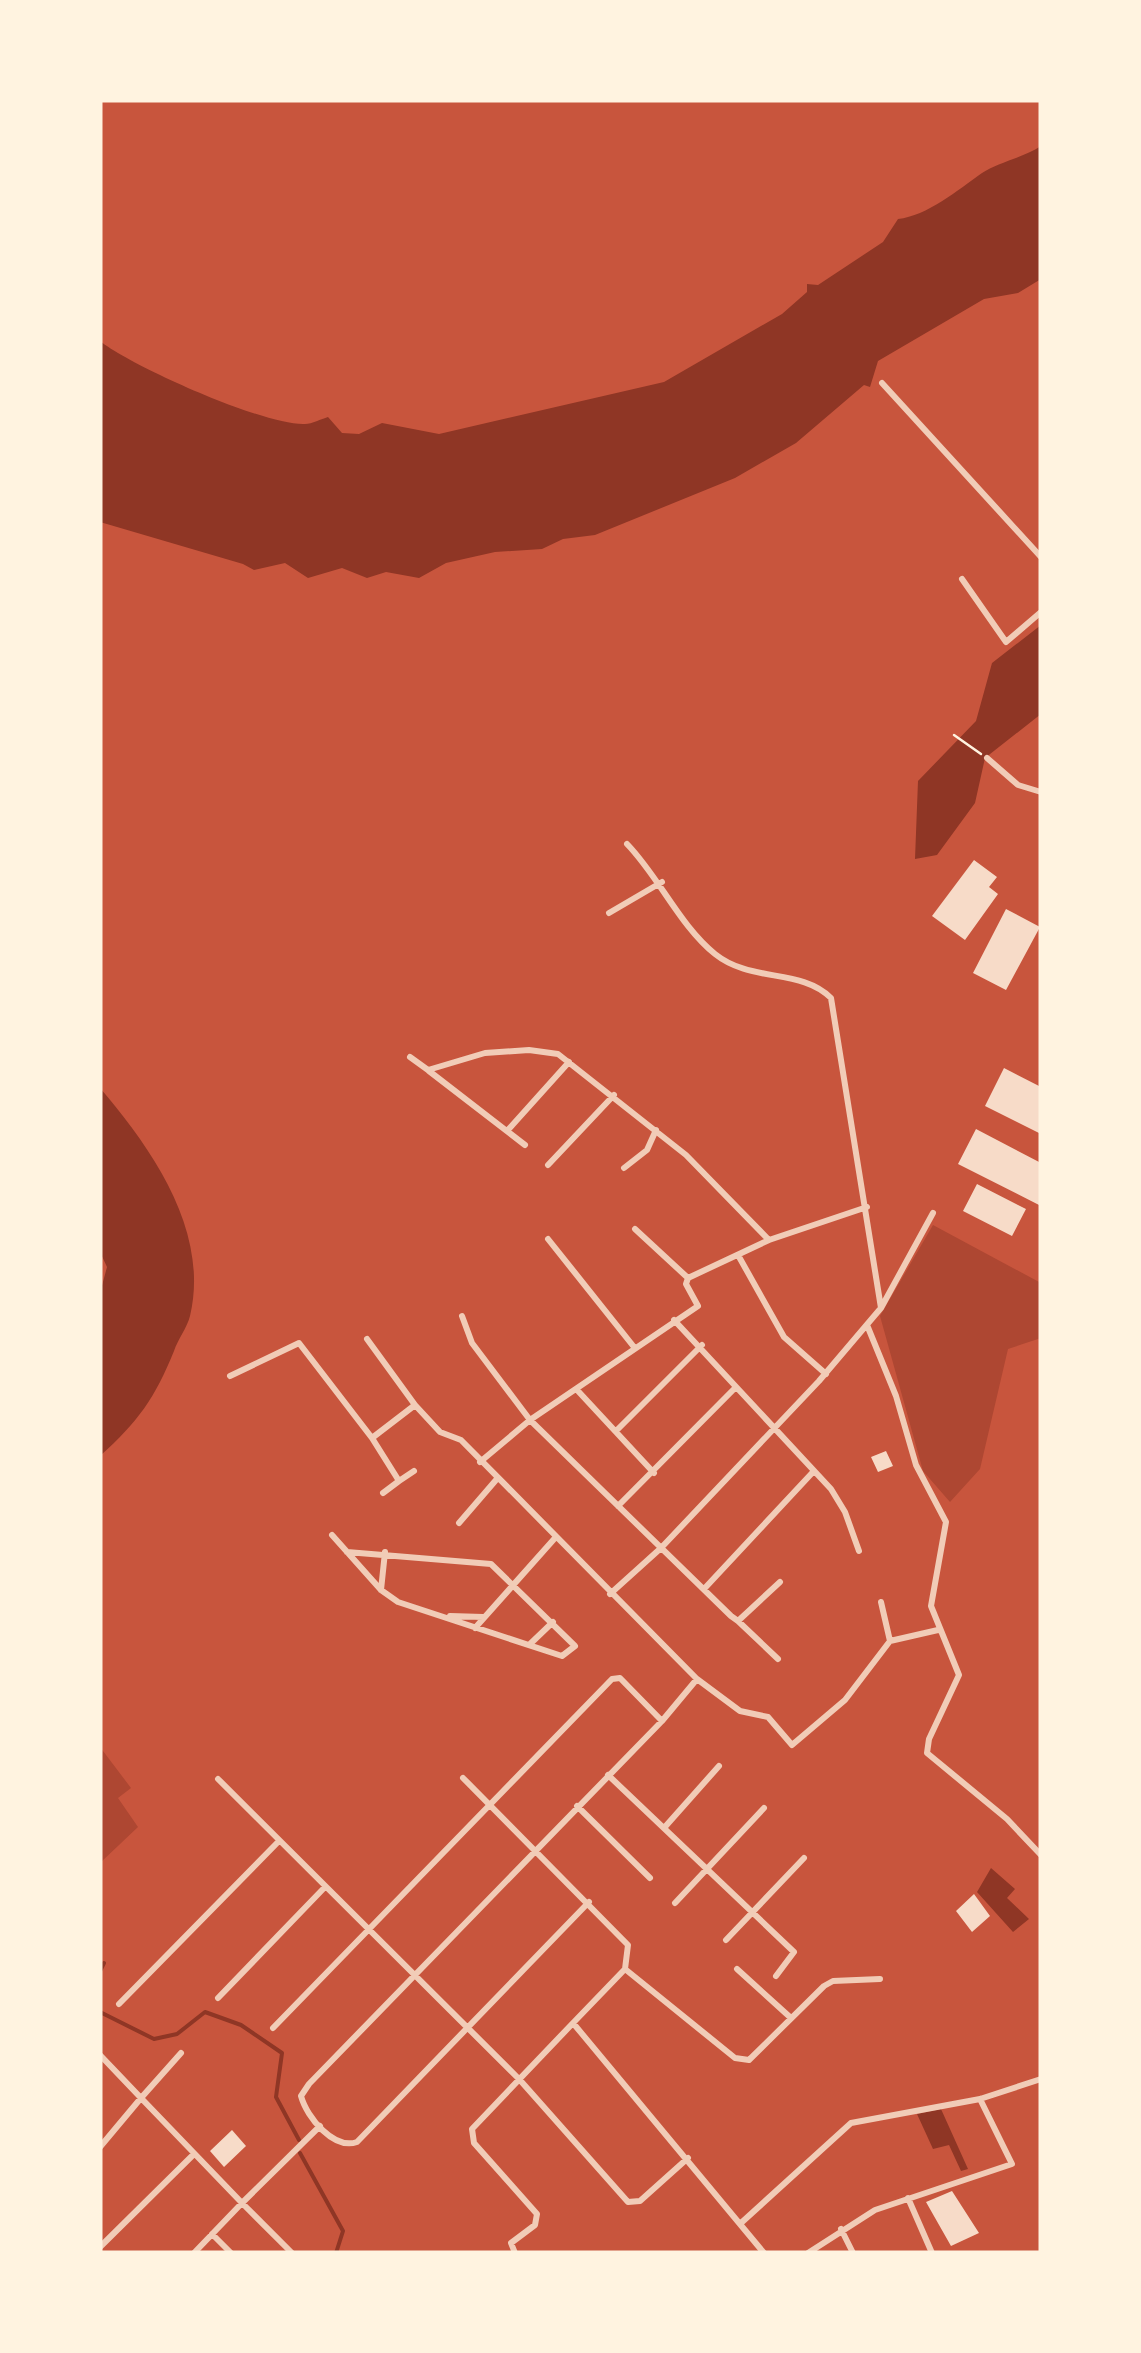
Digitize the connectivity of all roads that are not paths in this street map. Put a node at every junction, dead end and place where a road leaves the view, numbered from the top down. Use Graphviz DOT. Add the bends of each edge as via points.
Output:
graph roads {
  1 [pos="882,383"];
  2 [pos="1041,557"];
  3 [pos="962,579"];
  4 [pos="1041,612"];
  5 [pos="986,758"];
  6 [pos="1041,792"];
  7 [pos="627,844"];
  8 [pos="662,882"];
  9 [pos="609,913"];
  10 [pos="410,1057"];
  11 [pos="569,1062"];
  12 [pos="428,1070"];
  13 [pos="614,1095"];
  14 [pos="506,1130"];
  15 [pos="656,1130"];
  16 [pos="526,1145"];
  17 [pos="548,1165"];
  18 [pos="624,1168"];
  19 [pos="866,1207"];
  20 [pos="933,1213"];
  21 [pos="635,1229"];
  22 [pos="548,1240"];
  23 [pos="768,1240"];
  24 [pos="738,1255"];
  25 [pos="688,1278"];
  26 [pos="881,1308"];
  27 [pos="462,1316"];
  28 [pos="674,1320"];
  29 [pos="867,1325"];
  30 [pos="368,1339"];
  31 [pos="702,1345"];
  32 [pos="634,1347"];
  33 [pos="826,1374"];
  34 [pos="230,1376"];
  35 [pos="735,1388"];
  36 [pos="578,1391"];
  37 [pos="415,1405"];
  38 [pos="530,1420"];
  39 [pos="616,1432"];
  40 [pos="774,1433"];
  41 [pos="372,1438"];
  42 [pos="480,1462"];
  43 [pos="414,1471"];
  44 [pos="814,1472"];
  45 [pos="654,1473"];
  46 [pos="496,1480"];
  47 [pos="400,1481"];
  48 [pos="383,1493"];
  49 [pos="618,1506"];
  50 [pos="459,1523"];
  51 [pos="332,1535"];
  52 [pos="555,1538"];
  53 [pos="661,1548"];
  54 [pos="858,1551"];
  55 [pos="347,1552"];
  56 [pos="385,1552"];
  57 [pos="780,1582"];
  58 [pos="515,1584"];
  59 [pos="381,1590"];
  60 [pos="704,1590"];
  61 [pos="610,1594"];
  62 [pos="881,1602"];
  63 [pos="442,1616"];
  64 [pos="484,1617"];
  65 [pos="738,1621"];
  66 [pos="553,1622"];
  67 [pos="475,1628"];
  68 [pos="938,1630"];
  69 [pos="890,1641"];
  70 [pos="528,1645"];
  71 [pos="778,1660"];
  72 [pos="696,1679"];
  73 [pos="662,1722"];
  74 [pos="719,1766"];
  75 [pos="608,1775"];
  76 [pos="464,1778"];
  77 [pos="218,1779"];
  78 [pos="490,1802"];
  79 [pos="577,1806"];
  80 [pos="764,1808"];
  81 [pos="664,1828"];
  82 [pos="278,1842"];
  83 [pos="536,1848"];
  84 [pos="1041,1854"];
  85 [pos="804,1858"];
  86 [pos="708,1870"];
  87 [pos="650,1878"];
  88 [pos="324,1887"];
  89 [pos="589,1902"];
  90 [pos="675,1904"];
  91 [pos="752,1914"];
  92 [pos="367,1930"];
  93 [pos="726,1940"];
  94 [pos="625,1968"];
  95 [pos="736,1969"];
  96 [pos="415,1974"];
  97 [pos="776,1976"];
  98 [pos="880,1979"];
  99 [pos="218,1998"];
  100 [pos="119,2004"];
  101 [pos="792,2018"];
  102 [pos="573,2023"];
  103 [pos="273,2028"];
  104 [pos="468,2028"];
  105 [pos="181,2053"];
  106 [pos="100,2056"];
  107 [pos="1041,2078"];
  108 [pos="519,2079"];
  109 [pos="142,2098"];
  110 [pos="980,2099"];
  111 [pos="320,2126"];
  112 [pos="101,2144"];
  113 [pos="194,2154"];
  114 [pos="688,2158"];
  115 [pos="908,2198"];
  116 [pos="242,2203"];
  117 [pos="740,2222"];
  118 [pos="841,2229"];
  119 [pos="212,2234"];
  120 [pos="100,2247"];
  121 [pos="194,2253"];
  122 [pos="231,2253"];
  123 [pos="292,2253"];
  124 [pos="516,2253"];
  125 [pos="764,2253"];
  126 [pos="808,2253"];
  127 [pos="853,2253"];
  128 [pos="932,2253"];
  1 -- 2 [label="street"];
  3 -- 4 [label="street" via="1006,642"];
  5 -- 6 [label="street" via="1018,785"];
  7 -- 8 [label="street"];
  8 -- 9 [label="street"];
  8 -- 19 [label="street" via="714,954 748,974 807,982 830,998"];
  10 -- 12 [label="street"];
  11 -- 12 [label="street" via="547,1050 529,1050 485,1053"];
  11 -- 13 [label="street"];
  11 -- 14 [label="street"];
  12 -- 14 [label="street"];
  13 -- 15 [label="street"];
  13 -- 17 [label="street"];
  14 -- 16 [label="street"];
  15 -- 18 [label="street" via="647,1150"];
  15 -- 23 [label="street"];
  19 -- 23 [label="street"];
  19 -- 26 [label="street"];
  20 -- 26 [label="street"];
  21 -- 25 [label="street"];
  22 -- 32 [label="street"];
  23 -- 24 [label="street"];
  24 -- 25 [label="street"];
  24 -- 33 [label="street" via="784,1337"];
  25 -- 28 [label="street" via="699,1302"];
  26 -- 29 [label="street"];
  27 -- 38 [label="street" via="472,1343"];
  28 -- 31 [label="street"];
  28 -- 32 [label="street"];
  29 -- 33 [label="street"];
  29 -- 68 [label="street" via="916,1465 946,1522 932,1606"];
  30 -- 37 [label="street"];
  31 -- 35 [label="street"];
  31 -- 39 [label="street"];
  32 -- 36 [label="street"];
  33 -- 40 [label="street"];
  34 -- 41 [label="street" via="303,1344"];
  35 -- 40 [label="street"];
  35 -- 45 [label="street"];
  36 -- 38 [label="street"];
  36 -- 39 [label="street"];
  37 -- 41 [label="street"];
  37 -- 42 [label="street"];
  38 -- 42 [label="street"];
  38 -- 49 [label="street"];
  39 -- 45 [label="street"];
  40 -- 44 [label="street"];
  40 -- 53 [label="street"];
  41 -- 47 [label="street"];
  42 -- 46 [label="street"];
  43 -- 47 [label="street"];
  44 -- 54 [label="street" via="841,1504"];
  44 -- 60 [label="street"];
  45 -- 49 [label="street"];
  46 -- 50 [label="street"];
  46 -- 52 [label="street"];
  47 -- 48 [label="street"];
  49 -- 53 [label="street"];
  51 -- 55 [label="street"];
  52 -- 58 [label="street"];
  52 -- 61 [label="street"];
  53 -- 60 [label="street"];
  53 -- 61 [label="street"];
  55 -- 56 [label="street"];
  55 -- 59 [label="street"];
  56 -- 58 [label="street" via="488,1563"];
  56 -- 59 [label="street"];
  57 -- 65 [label="street"];
  58 -- 64 [label="street"];
  58 -- 66 [label="street"];
  59 -- 63 [label="street"];
  60 -- 65 [label="street"];
  61 -- 72 [label="street"];
  62 -- 69 [label="street"];
  63 -- 64 [label="street"];
  63 -- 67 [label="street"];
  64 -- 67 [label="street"];
  65 -- 71 [label="street"];
  66 -- 70 [label="street"];
  66 -- 70 [label="street" via="575,1646 562,1656"];
  67 -- 70 [label="street"];
  68 -- 69 [label="street"];
  68 -- 84 [label="street" via="960,1675 928,1752"];
  69 -- 72 [label="street" via="845,1700 794,1745 770,1718 740,1712"];
  72 -- 73 [label="street"];
  73 -- 75 [label="street"];
  73 -- 78 [label="street" via="615,1678"];
  74 -- 81 [label="street"];
  75 -- 79 [label="street"];
  75 -- 81 [label="street"];
  76 -- 78 [label="street"];
  77 -- 82 [label="street"];
  78 -- 83 [label="street"];
  78 -- 92 [label="street"];
  79 -- 83 [label="street"];
  79 -- 87 [label="street"];
  80 -- 86 [label="street"];
  81 -- 86 [label="street"];
  82 -- 88 [label="street"];
  82 -- 100 [label="street"];
  83 -- 89 [label="street"];
  83 -- 96 [label="street"];
  85 -- 91 [label="street"];
  86 -- 90 [label="street"];
  86 -- 91 [label="street"];
  88 -- 92 [label="street"];
  88 -- 99 [label="street"];
  89 -- 94 [label="street" via="628,1945"];
  89 -- 104 [label="street"];
  91 -- 93 [label="street"];
  91 -- 97 [label="street" via="794,1952"];
  92 -- 96 [label="street"];
  92 -- 103 [label="street"];
  94 -- 101 [label="street" via="736,2058 756,2056"];
  94 -- 102 [label="street"];
  95 -- 101 [label="street"];
  96 -- 104 [label="street"];
  96 -- 111 [label="street" via="301,2096"];
  98 -- 101 [label="street" via="833,1981"];
  102 -- 108 [label="street"];
  102 -- 114 [label="street"];
  104 -- 108 [label="street"];
  104 -- 111 [label="street" via="358,2142 342,2144"];
  105 -- 109 [label="street"];
  106 -- 109 [label="street"];
  107 -- 110 [label="street"];
  108 -- 114 [label="street" via="628,2202 638,2203"];
  108 -- 124 [label="street" via="478,2118 471,2135 537,2214 535,2225 510,2243"];
  109 -- 112 [label="street"];
  109 -- 113 [label="street"];
  110 -- 115 [label="street" via="1012,2164"];
  110 -- 117 [label="street" via="851,2123"];
  111 -- 116 [label="street"];
  113 -- 116 [label="street"];
  113 -- 120 [label="street"];
  114 -- 117 [label="street"];
  115 -- 118 [label="street"];
  115 -- 128 [label="street"];
  116 -- 119 [label="street"];
  116 -- 123 [label="street"];
  117 -- 125 [label="street"];
  118 -- 126 [label="street"];
  118 -- 127 [label="street"];
  119 -- 121 [label="street"];
  119 -- 122 [label="street"];
}
